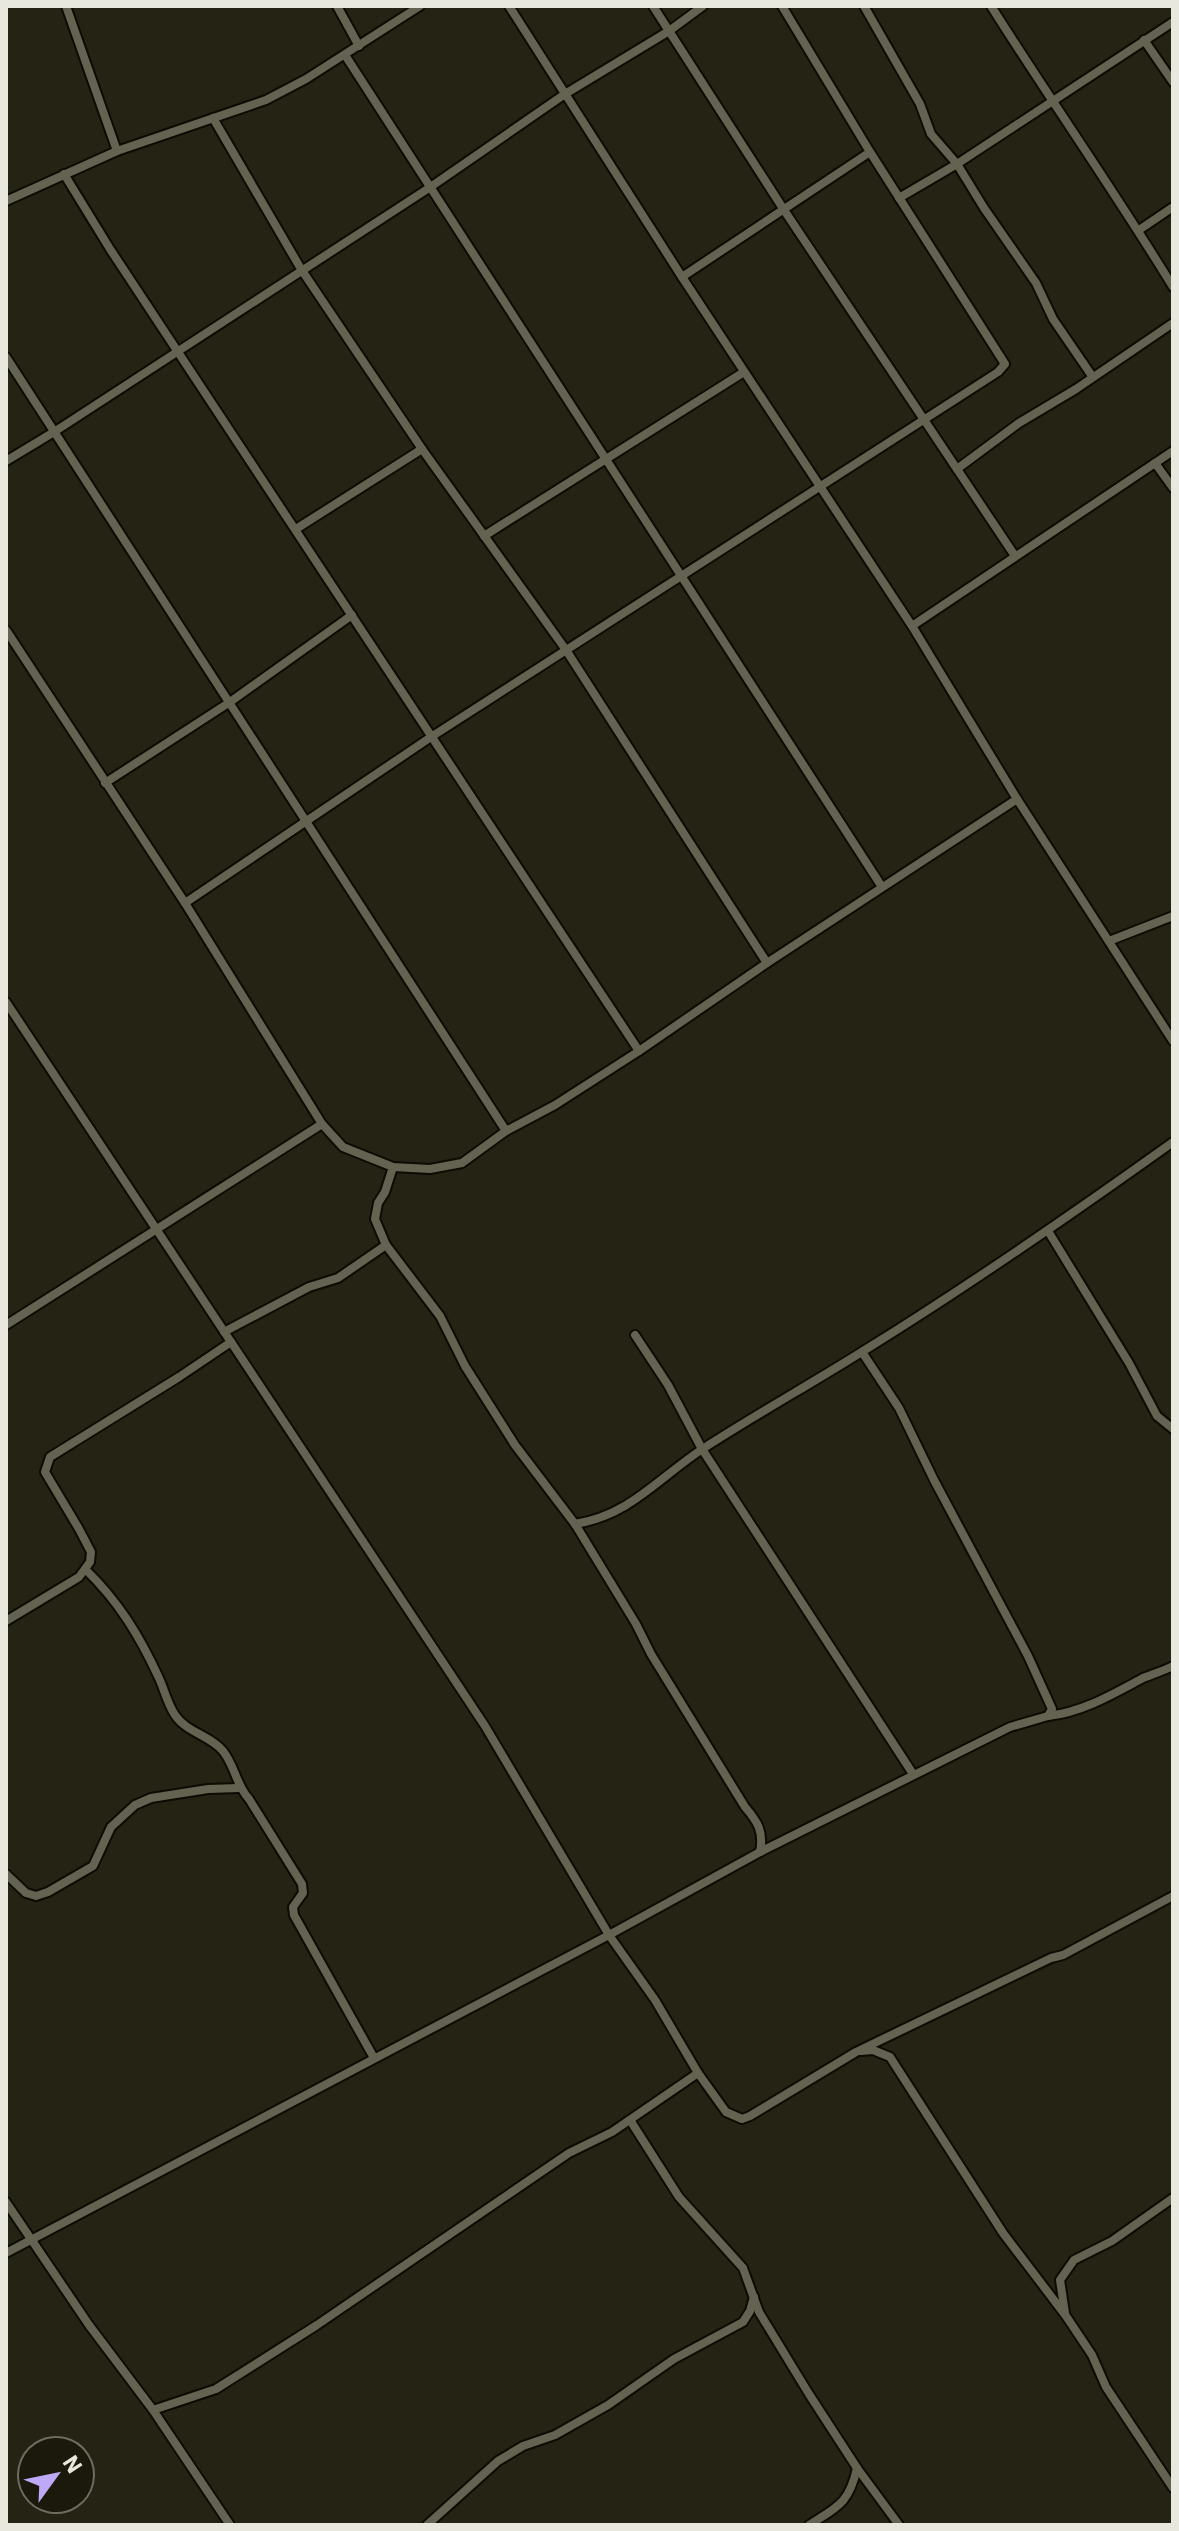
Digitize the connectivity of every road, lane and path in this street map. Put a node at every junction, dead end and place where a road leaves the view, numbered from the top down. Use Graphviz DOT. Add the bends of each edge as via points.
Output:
graph roads {
  1 [pos="66,6"];
  2 [pos="337,6"];
  3 [pos="420,6"];
  4 [pos="509,6"];
  5 [pos="653,6"];
  6 [pos="703,6"];
  7 [pos="782,6"];
  8 [pos="864,6"];
  9 [pos="991,6"];
  10 [pos="1173,22"];
  11 [pos="669,31"];
  12 [pos="1144,40"];
  13 [pos="359,46"];
  14 [pos="345,55"];
  15 [pos="1173,82"];
  16 [pos="565,94"];
  17 [pos="1051,101"];
  18 [pos="213,118"];
  19 [pos="117,151"];
  20 [pos="870,152"];
  21 [pos="957,164"];
  22 [pos="64,174"];
  23 [pos="429,188"];
  24 [pos="899,198"];
  25 [pos="6,201"];
  26 [pos="1173,207"];
  27 [pos="784,210"];
  28 [pos="1139,230"];
  29 [pos="301,269"];
  30 [pos="682,277"];
  31 [pos="1173,287"];
  32 [pos="1173,323"];
  33 [pos="179,350"];
  34 [pos="6,357"];
  35 [pos="744,372"];
  36 [pos="1092,376"];
  37 [pos="925,419"];
  38 [pos="54,432"];
  39 [pos="422,449"];
  40 [pos="1173,451"];
  41 [pos="606,458"];
  42 [pos="6,461"];
  43 [pos="1155,463"];
  44 [pos="957,469"];
  45 [pos="819,487"];
  46 [pos="1173,488"];
  47 [pos="296,529"];
  48 [pos="484,536"];
  49 [pos="1015,556"];
  50 [pos="679,575"];
  51 [pos="352,615"];
  52 [pos="912,626"];
  53 [pos="6,630"];
  54 [pos="566,650"];
  55 [pos="230,702"];
  56 [pos="431,737"];
  57 [pos="105,783"];
  58 [pos="1017,799"];
  59 [pos="305,821"];
  60 [pos="882,887"];
  61 [pos="185,903"];
  62 [pos="1173,916"];
  63 [pos="1109,941"];
  64 [pos="767,963"];
  65 [pos="6,1002"];
  66 [pos="1173,1041"];
  67 [pos="639,1051"];
  68 [pos="322,1124"];
  69 [pos="506,1131"];
  70 [pos="1173,1142"];
  71 [pos="393,1167"];
  72 [pos="154,1229"];
  73 [pos="1048,1231"];
  74 [pos="386,1245"];
  75 [pos="6,1325"];
  76 [pos="224,1332"];
  77 [pos="635,1335"];
  78 [pos="231,1342"];
  79 [pos="862,1352"];
  80 [pos="1173,1429"];
  81 [pos="702,1449"];
  82 [pos="575,1524"];
  83 [pos="86,1570"];
  84 [pos="6,1621"];
  85 [pos="1173,1666"];
  86 [pos="1048,1716"];
  87 [pos="913,1774"];
  88 [pos="239,1788"];
  89 [pos="760,1852"];
  90 [pos="6,1874"];
  91 [pos="1173,1896"];
  92 [pos="609,1935"];
  93 [pos="856,2052"];
  94 [pos="374,2058"];
  95 [pos="698,2073"];
  96 [pos="630,2120"];
  97 [pos="1173,2198"];
  98 [pos="6,2202"];
  99 [pos="32,2240"];
  100 [pos="6,2253"];
  101 [pos="754,2297"];
  102 [pos="1066,2316"];
  103 [pos="153,2410"];
  104 [pos="857,2468"];
  105 [pos="1173,2488"];
  106 [pos="230,2525"];
  107 [pos="427,2525"];
  108 [pos="809,2525"];
  109 [pos="899,2525"];
  1 -- 19 [label="street"];
  2 -- 13 [label="street"];
  3 -- 13 [label="street"];
  4 -- 16 [label="street"];
  5 -- 11 [label="street"];
  6 -- 11 [label="street"];
  7 -- 20 [label="street"];
  8 -- 21 [label="street" via="931,134"];
  9 -- 17 [label="street"];
  10 -- 12 [label="street"];
  11 -- 16 [label="street"];
  11 -- 27 [label="street"];
  12 -- 15 [label="street"];
  12 -- 17 [label="street"];
  13 -- 14 [label="street"];
  14 -- 18 [label="street" via="266,100"];
  14 -- 23 [label="street"];
  16 -- 23 [label="street"];
  16 -- 30 [label="street"];
  17 -- 21 [label="street"];
  17 -- 28 [label="street"];
  18 -- 19 [label="street"];
  18 -- 29 [label="street"];
  19 -- 22 [label="street"];
  20 -- 24 [label="street"];
  20 -- 27 [label="street"];
  21 -- 24 [label="street"];
  21 -- 36 [label="street"];
  22 -- 25 [label="street"];
  22 -- 33 [label="street"];
  23 -- 29 [label="street"];
  23 -- 41 [label="street"];
  24 -- 37 [label="street" via="1005,364"];
  26 -- 28 [label="street"];
  27 -- 30 [label="street"];
  27 -- 37 [label="street"];
  28 -- 31 [label="street"];
  29 -- 33 [label="street"];
  29 -- 39 [label="street"];
  30 -- 35 [label="street"];
  32 -- 36 [label="street"];
  33 -- 38 [label="street"];
  33 -- 47 [label="street"];
  34 -- 38 [label="street"];
  35 -- 41 [label="street"];
  35 -- 45 [label="street"];
  36 -- 44 [label="street"];
  37 -- 44 [label="street"];
  37 -- 45 [label="street"];
  38 -- 42 [label="street"];
  38 -- 55 [label="street"];
  39 -- 47 [label="street"];
  39 -- 48 [label="street"];
  40 -- 43 [label="street"];
  41 -- 48 [label="street"];
  41 -- 50 [label="street"];
  43 -- 46 [label="street"];
  43 -- 49 [label="street"];
  44 -- 49 [label="street"];
  45 -- 50 [label="street"];
  45 -- 52 [label="street"];
  47 -- 51 [label="street"];
  48 -- 54 [label="street"];
  49 -- 52 [label="street"];
  50 -- 54 [label="street"];
  50 -- 60 [label="street"];
  51 -- 55 [label="street"];
  51 -- 56 [label="street"];
  52 -- 58 [label="street"];
  53 -- 57 [label="street"];
  54 -- 56 [label="street"];
  54 -- 64 [label="street"];
  55 -- 57 [label="street"];
  55 -- 59 [label="street"];
  56 -- 59 [label="street"];
  56 -- 67 [label="street"];
  57 -- 61 [label="street"];
  58 -- 60 [label="street"];
  58 -- 63 [label="street"];
  59 -- 61 [label="street"];
  59 -- 69 [label="street"];
  60 -- 64 [label="street"];
  61 -- 68 [label="street"];
  62 -- 63 [label="street"];
  63 -- 66 [label="street"];
  64 -- 67 [label="street"];
  65 -- 72 [label="street"];
  67 -- 69 [label="street"];
  68 -- 71 [label="street" via="343,1147"];
  68 -- 72 [label="street"];
  69 -- 71 [label="street" via="462,1163 430,1169"];
  70 -- 73 [label="street"];
  71 -- 74 [label="street" via="375,1219"];
  72 -- 75 [label="street"];
  72 -- 76 [label="street"];
  73 -- 79 [label="street"];
  73 -- 80 [label="street" via="1157,1416"];
  74 -- 76 [label="street" via="338,1278 309,1287"];
  74 -- 82 [label="street" via="440,1316 515,1445"];
  76 -- 78 [label="street"];
  77 -- 81 [label="street"];
  78 -- 83 [label="street" via="48,1460 48,1479 91,1552"];
  78 -- 92 [label="street" via="485,1726"];
  79 -- 81 [label="street"];
  79 -- 86 [label="street" via="899,1408 1028,1656 1052,1709"];
  81 -- 82 [label="street" via="630,1503 599,1520"];
  81 -- 87 [label="street"];
  82 -- 89 [label="street" via="758,1823 763,1837"];
  83 -- 84 [label="street"];
  83 -- 88 [label="street" via="136,1632 175,1715 222,1750"];
  85 -- 86 [label="street" via="1096,1703"];
  86 -- 87 [label="street" via="1010,1727"];
  87 -- 89 [label="street"];
  88 -- 90 [label="street" via="151,1798 135,1805 111,1827 93,1866 48,1892 26,1893"];
  88 -- 94 [label="street" via="302,1884 294,1915"];
  89 -- 92 [label="street"];
  91 -- 93 [label="street" via="1074,1950"];
  92 -- 94 [label="street"];
  92 -- 95 [label="street"];
  93 -- 95 [label="street" via="742,2119 726,2112"];
  93 -- 102 [label="street" via="873,2050 890,2057 1003,2233"];
  94 -- 99 [label="street"];
  95 -- 96 [label="street"];
  96 -- 101 [label="street" via="679,2197 743,2268"];
  96 -- 103 [label="street" via="569,2153 216,2389"];
  97 -- 102 [label="street" via="1112,2241 1074,2260 1060,2280"];
  98 -- 99 [label="street"];
  99 -- 100 [label="street"];
  99 -- 103 [label="street"];
  101 -- 104 [label="street"];
  101 -- 107 [label="street" via="743,2322 674,2359 608,2405 498,2461"];
  102 -- 105 [label="street"];
  103 -- 106 [label="street"];
  104 -- 108 [label="street" via="842,2503"];
  104 -- 109 [label="street"];
}
